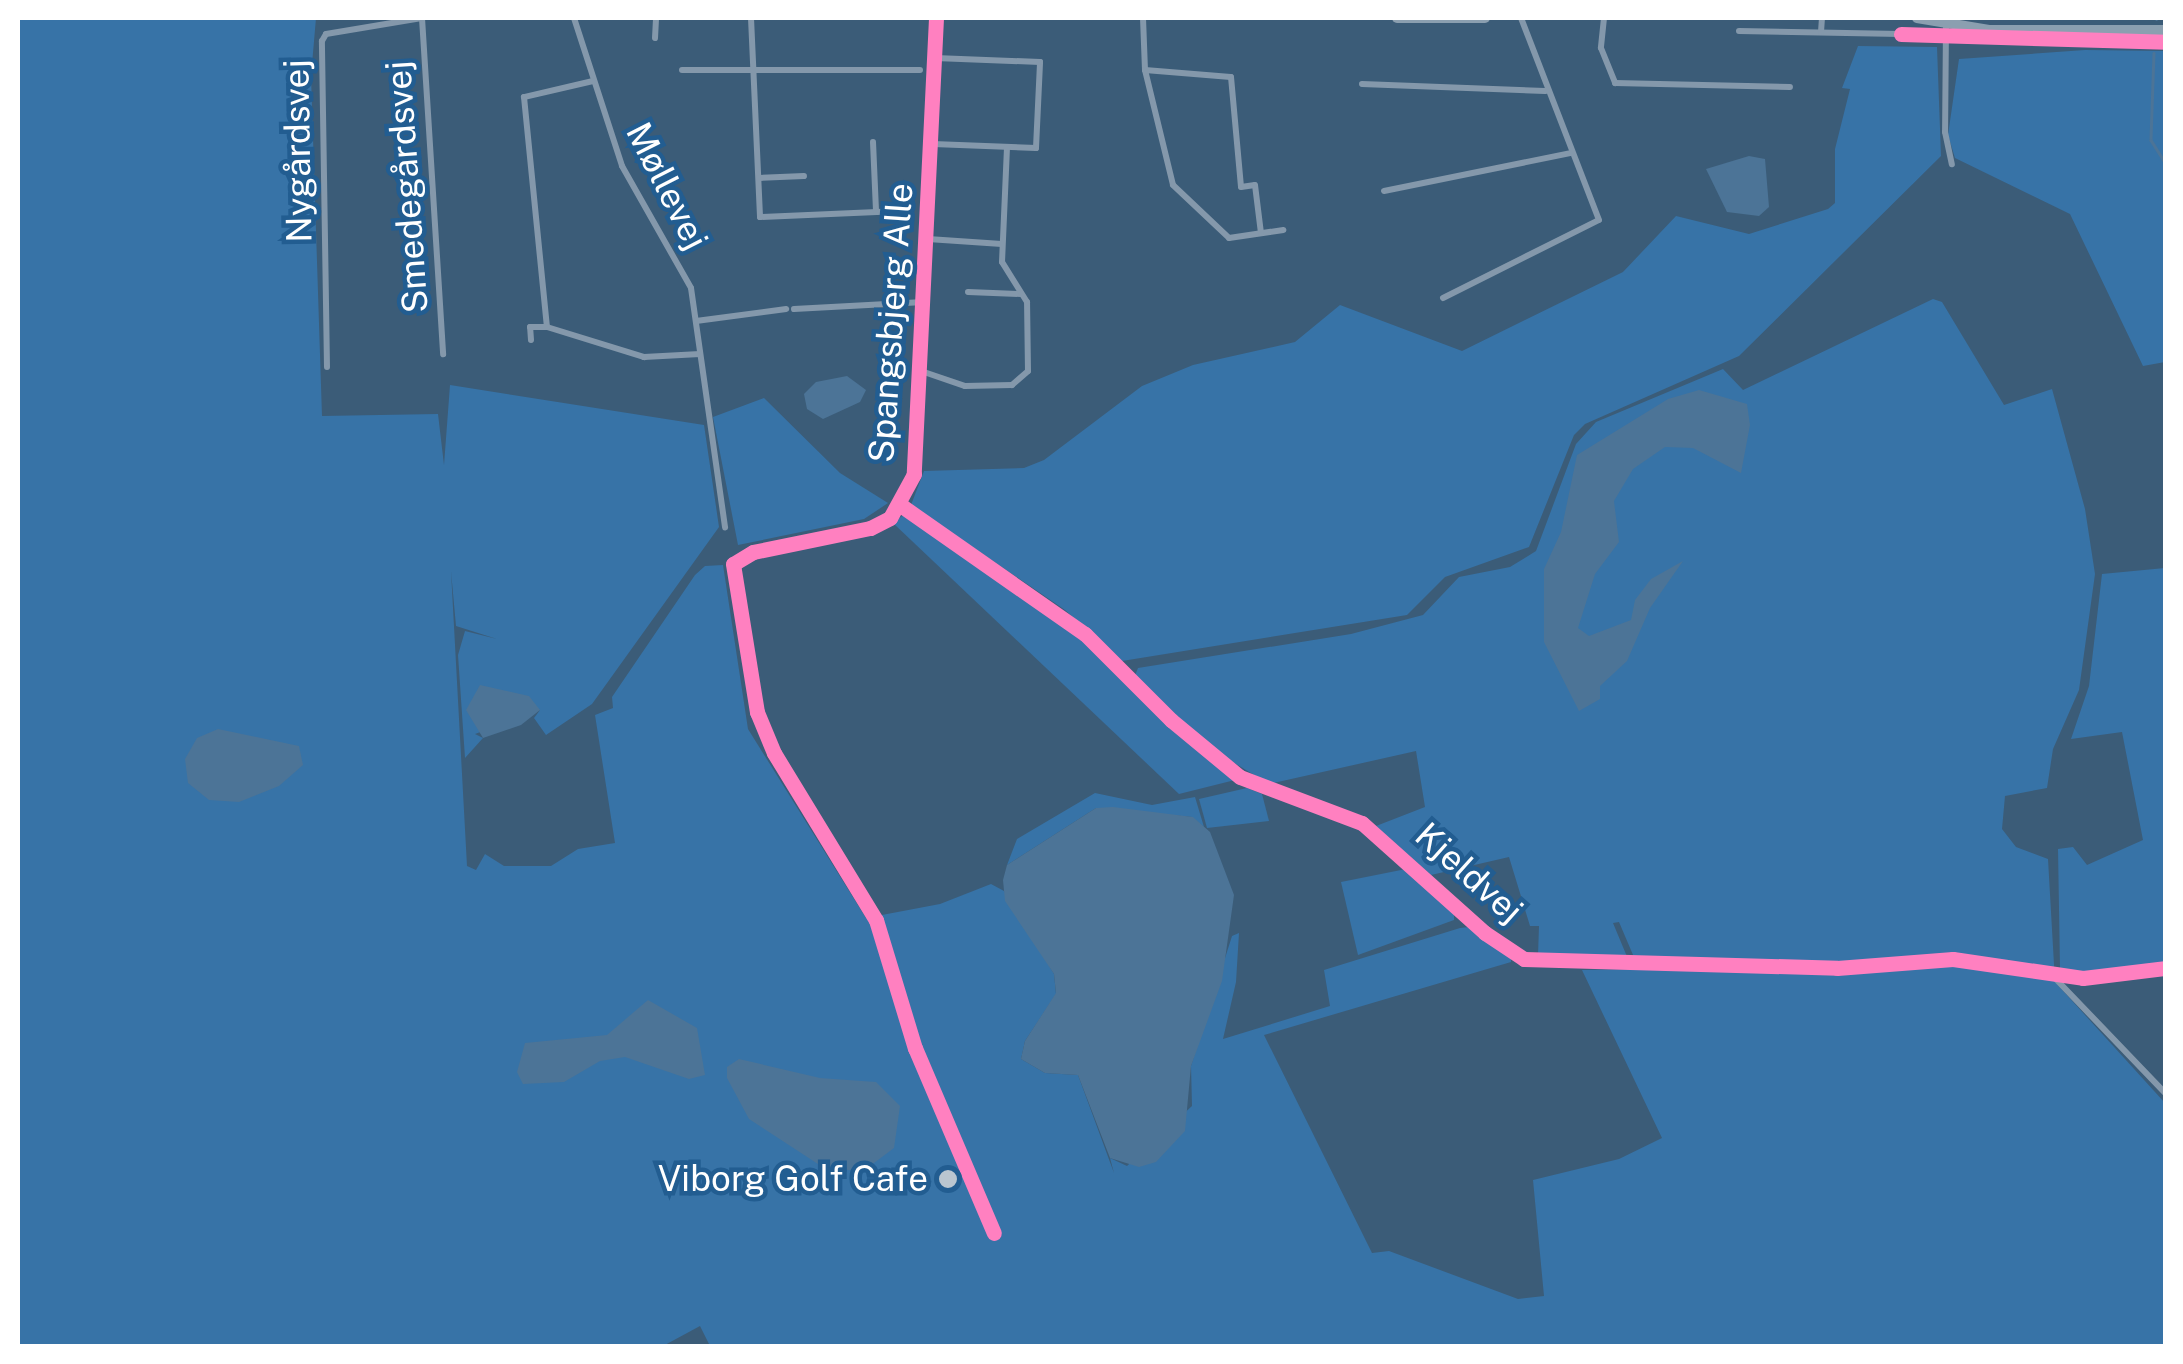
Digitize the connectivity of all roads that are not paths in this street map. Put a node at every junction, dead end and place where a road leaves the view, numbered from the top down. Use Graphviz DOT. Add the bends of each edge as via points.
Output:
graph roads {
  1 [pos="422,18"];
  2 [pos="574,18"];
  3 [pos="656,18"];
  4 [pos="751,18"];
  5 [pos="936,18"];
  6 [pos="1142,18"];
  7 [pos="1397,18"];
  8 [pos="1485,18"];
  9 [pos="1521,18"];
  10 [pos="1604,18"];
  11 [pos="1822,18"];
  12 [pos="1917,18"];
  13 [pos="1946,25"];
  14 [pos="2166,30"];
  15 [pos="1739,31"];
  16 [pos="1821,32"];
  17 [pos="1901,34"];
  18 [pos="656,38"];
  19 [pos="935,58"];
  20 [pos="754,68"];
  21 [pos="682,70"];
  22 [pos="920,70"];
  23 [pos="1146,70"];
  24 [pos="593,80"];
  25 [pos="1362,84"];
  26 [pos="1790,87"];
  27 [pos="1545,90"];
  28 [pos="873,142"];
  29 [pos="933,144"];
  30 [pos="1007,146"];
  31 [pos="1570,154"];
  32 [pos="1952,164"];
  33 [pos="804,176"];
  34 [pos="759,178"];
  35 [pos="1384,191"];
  36 [pos="876,212"];
  37 [pos="900,212"];
  38 [pos="1284,230"];
  39 [pos="1261,234"];
  40 [pos="928,240"];
  41 [pos="1002,244"];
  42 [pos="968,292"];
  43 [pos="1022,294"];
  44 [pos="1443,298"];
  45 [pos="924,302"];
  46 [pos="696,321"];
  47 [pos="547,328"];
  48 [pos="531,340"];
  49 [pos="443,354"];
  50 [pos="700,354"];
  51 [pos="327,367"];
  52 [pos="920,370"];
  53 [pos="899,504"];
  54 [pos="725,528"];
  55 [pos="2166,968"];
  56 [pos="2052,974"];
  57 [pos="2166,1094"];
  58 [pos="994,1233"];
  1 -- 49 [label="street, Smedegårdsvej"];
  1 -- 51 [label="street, Nygårdsvej" via="326,34 322,41"];
  2 -- 24 [label="street, Møllevej"];
  3 -- 18 [label="street"];
  4 -- 20 [label="street"];
  5 -- 19 [label="street, Spangsbjerg Alle"];
  6 -- 23 [label="street"];
  7 -- 8 [label="street"];
  9 -- 27 [label="street"];
  10 -- 26 [label="street" via="1601,48 1616,83"];
  11 -- 16 [label="street"];
  12 -- 13 [label="street"];
  13 -- 14 [label="street"];
  13 -- 32 [label="street" via="1945,132"];
  15 -- 16 [label="street"];
  16 -- 17 [label="street"];
  19 -- 29 [label="street, Spangsbjerg Alle"];
  19 -- 30 [label="street" via="1040,62 1036,148"];
  20 -- 21 [label="street"];
  20 -- 22 [label="street"];
  20 -- 34 [label="street"];
  23 -- 39 [label="street" via="1173,185 1216,232 1229,238"];
  23 -- 39 [label="street" via="1232,77 1242,187 1255,186"];
  24 -- 46 [label="street, Møllevej" via="622,166 677,255"];
  24 -- 47 [label="street" via="524,97"];
  25 -- 27 [label="street"];
  27 -- 31 [label="street"];
  28 -- 36 [label="street"];
  29 -- 30 [label="street, Spangsbjerg Alle"];
  29 -- 40 [label="street, Spangsbjerg Alle"];
  30 -- 41 [label="street, Spangsbjerg Alle"];
  31 -- 35 [label="street"];
  31 -- 44 [label="street" via="1600,220"];
  33 -- 34 [label="street"];
  34 -- 36 [label="street" via="760,217"];
  36 -- 37 [label="street"];
  38 -- 39 [label="street"];
  40 -- 41 [label="street, Spangsbjerg Alle"];
  40 -- 45 [label="street, Spangsbjerg Alle"];
  41 -- 43 [label="street, Spangsbjerg Alle" via="1005,272"];
  42 -- 43 [label="street"];
  43 -- 52 [label="street, Spangsbjerg Alle" via="1030,313 1022,380 965,386"];
  45 -- 46 [label="street"];
  45 -- 52 [label="street, Spangsbjerg Alle"];
  46 -- 50 [label="street, Møllevej"];
  47 -- 48 [label="street" via="530,327"];
  47 -- 50 [label="street" via="644,357"];
  50 -- 54 [label="street, Møllevej"];
  52 -- 53 [label="street, Spangsbjerg Alle" via="914,474"];
  53 -- 56 [label="street, Kjeldvej" via="1085,634 1240,777 1362,822 1484,933 1524,959 1837,968 1953,960"];
  53 -- 58 [label="street, Spangsbjerg Alle" via="870,528 753,552 733,564 734,576 757,712 774,753 876,920 915,1048"];
  55 -- 56 [label="street, Kjeldvej" via="2099,977"];
  56 -- 57 [label="street"];
}
